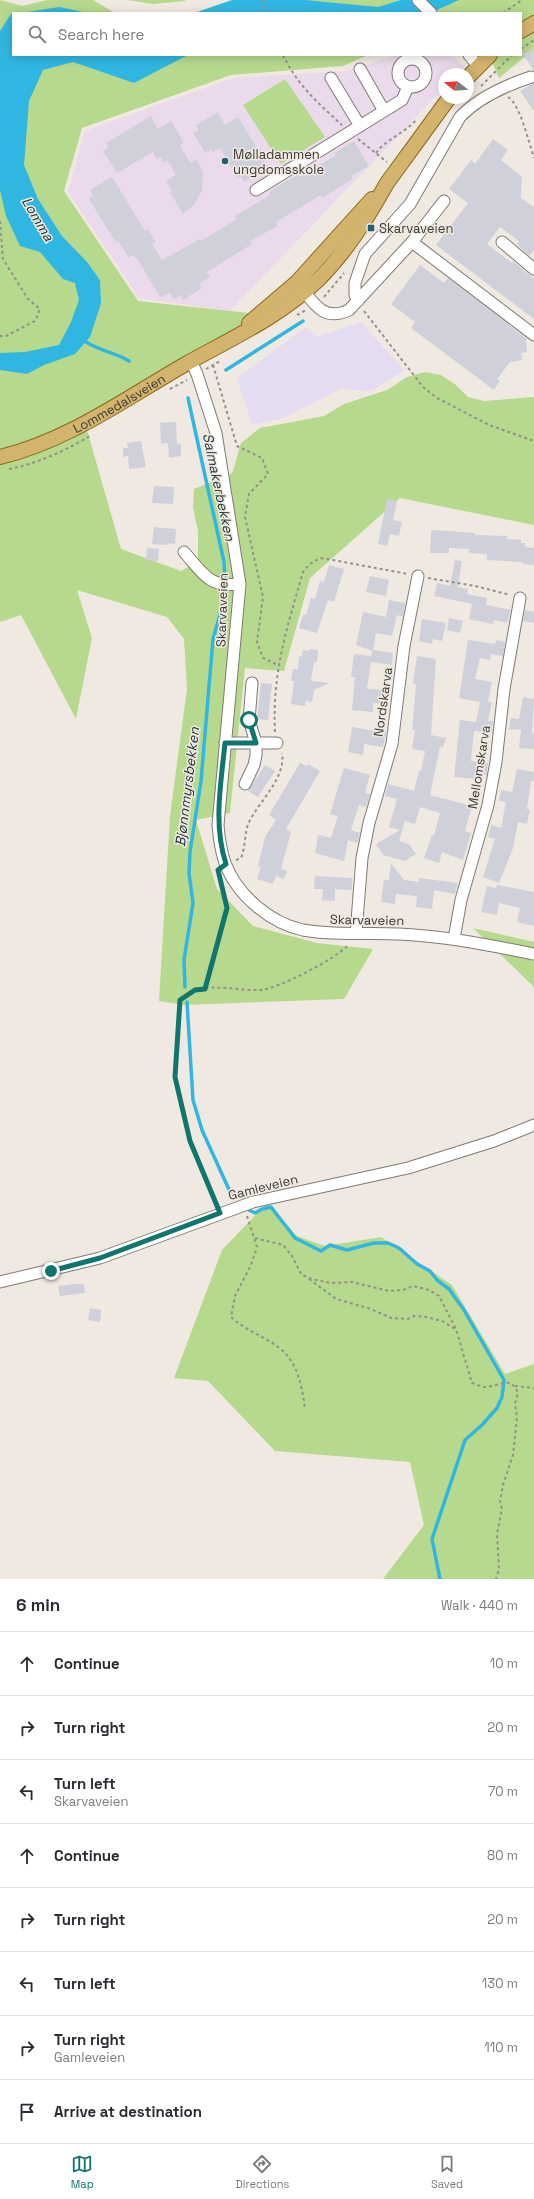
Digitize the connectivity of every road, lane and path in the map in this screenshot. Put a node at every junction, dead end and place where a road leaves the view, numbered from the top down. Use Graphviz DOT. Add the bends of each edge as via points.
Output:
graph roads {
  1 [pos="264,0"];
  2 [pos="418,0"];
  3 [pos="522,0"];
  4 [pos="267,12"];
  5 [pos="430,12"];
  6 [pos="504,12"];
  7 [pos="534,22"];
  8 [pos="522,30"];
  9 [pos="534,40"];
  10 [pos="522,48"];
  11 [pos="487,56"];
  12 [pos="422,58"];
  13 [pos="474,60"];
  14 [pos="360,69"];
  15 [pos="531,77"];
  16 [pos="330,78"];
  17 [pos="408,87"];
  18 [pos="494,94"];
  19 [pos="445,104"];
  20 [pos="384,111"];
  21 [pos="417,119"];
  22 [pos="360,126"];
  23 [pos="376,154"];
  24 [pos="534,158"];
  25 [pos="256,190"];
  26 [pos="444,201"];
  27 [pos="0,221"];
  28 [pos="412,242"];
  29 [pos="502,242"];
  30 [pos="534,269"];
  31 [pos="300,287"];
  32 [pos="358,302"];
  33 [pos="534,335"];
  34 [pos="0,336"];
  35 [pos="191,361"];
  36 [pos="213,365"];
  37 [pos="534,441"];
  38 [pos="0,457"];
  39 [pos="184,552"];
  40 [pos="418,576"];
  41 [pos="240,584"];
  42 [pos="520,598"];
  43 [pos="278,665"];
  44 [pos="252,683"];
  45 [pos="225,743"];
  46 [pos="256,743"];
  47 [pos="276,743"];
  48 [pos="245,784"];
  49 [pos="226,864"];
  50 [pos="356,934"];
  51 [pos="454,939"];
  52 [pos="534,954"];
  53 [pos="205,989"];
  54 [pos="534,1125"];
  55 [pos="238,1206"];
  56 [pos="220,1213"];
  57 [pos="255,1238"];
  58 [pos="307,1277"];
  59 [pos="0,1282"];
  60 [pos="456,1329"];
  61 [pos="515,1386"];
  62 [pos="534,1388"];
  63 [pos="305,1409"];
  64 [pos="496,1579"];
  1 -- 4 [label="path"];
  2 -- 5 [label="street"];
  3 -- 6 [label="path"];
  7 -- 8 [label="main road"];
  9 -- 10 [label="path"];
  11 -- 13 [label="main road"];
  12 -- 17 [label="street" via="426,70 424,81 417,86"];
  12 -- 17 [label="street" via="410,59 400,65 399,78"];
  14 -- 20 [label="street"];
  15 -- 18 [label="street"];
  16 -- 22 [label="street"];
  17 -- 20 [label="street" via="402,100"];
  18 -- 24 [label="path" via="501,93 512,100"];
  18 -- 32 [label="street" via="469,108 460,117 410,204 366,254 355,283"];
  19 -- 31 [label="main road, Lommedalsveien, bridge" via="387,183 367,218 348,244 319,278"];
  20 -- 22 [label="street"];
  21 -- 23 [label="path" via="406,130 384,144"];
  22 -- 25 [label="street"];
  26 -- 28 [label="street"];
  27 -- 34 [label="path" via="3,259 28,299 40,309 35,321 6,336"];
  28 -- 32 [label="street"];
  28 -- 33 [label="street"];
  29 -- 30 [label="street"];
  31 -- 32 [label="street" via="315,305 329,314 338,315"];
  31 -- 35 [label="main road, Lommedalsveien" via="232,338"];
  32 -- 37 [label="path" via="423,387 437,398 489,425"];
  35 -- 38 [label="main road, Lommedalsveien" via="65,434"];
  35 -- 41 [label="street, Skarvaveien" via="216,433"];
  36 -- 43 [label="path" via="237,446 262,458 268,474 249,494 245,517 262,597 257,642 263,658"];
  39 -- 41 [label="street" via="203,574 217,584"];
  40 -- 42 [label="path" via="475,586"];
  40 -- 43 [label="path" via="332,559 322,558 313,561 303,572"];
  40 -- 50 [label="street, Nordskarva" via="404,646 392,744 369,823 362,858"];
  41 -- 45 [label="street, Skarvaveien"];
  42 -- 51 [label="street, Mellomskarva" via="488,805 461,900"];
  43 -- 47 [label="path" via="274,708"];
  44 -- 46 [label="street" via="249,720"];
  45 -- 46 [label="street"];
  45 -- 49 [label="street, Skarvaveien" via="218,825 220,847"];
  46 -- 47 [label="street"];
  46 -- 48 [label="street" via="254,765"];
  47 -- 49 [label="path" via="282,750 284,762 279,775 247,826 241,858"];
  49 -- 50 [label="street, Skarvaveien" via="244,893 259,908 282,923 302,930"];
  49 -- 53 [label="path" via="218,870 227,908"];
  50 -- 51 [label="street, Skarvaveien" via="399,934"];
  50 -- 53 [label="path" via="335,957 273,987 261,990"];
  51 -- 52 [label="street, Skarvaveien"];
  53 -- 56 [label="path" via="195,990 180,1000 175,1077 190,1141"];
  54 -- 55 [label="street, Gamleveien" via="408,1168"];
  55 -- 56 [label="street, Gamleveien"];
  55 -- 57 [label="path" via="249,1218"];
  56 -- 59 [label="street, Gamleveien" via="100,1258"];
  57 -- 58 [label="path" via="283,1245 302,1274"];
  57 -- 63 [label="path" via="257,1247 235,1296 231,1317 280,1348 285,1354 297,1371"];
  58 -- 60 [label="path" via="336,1299 391,1318 431,1318"];
  58 -- 60 [label="path" via="322,1282 367,1284 389,1292 413,1286 429,1290 439,1296"];
  60 -- 61 [label="path" via="472,1383 485,1387 510,1383"];
  61 -- 62 [label="path"];
  61 -- 64 [label="path" via="518,1393 515,1404 517,1417 513,1455 500,1502 502,1509 497,1534 499,1569"];
}
